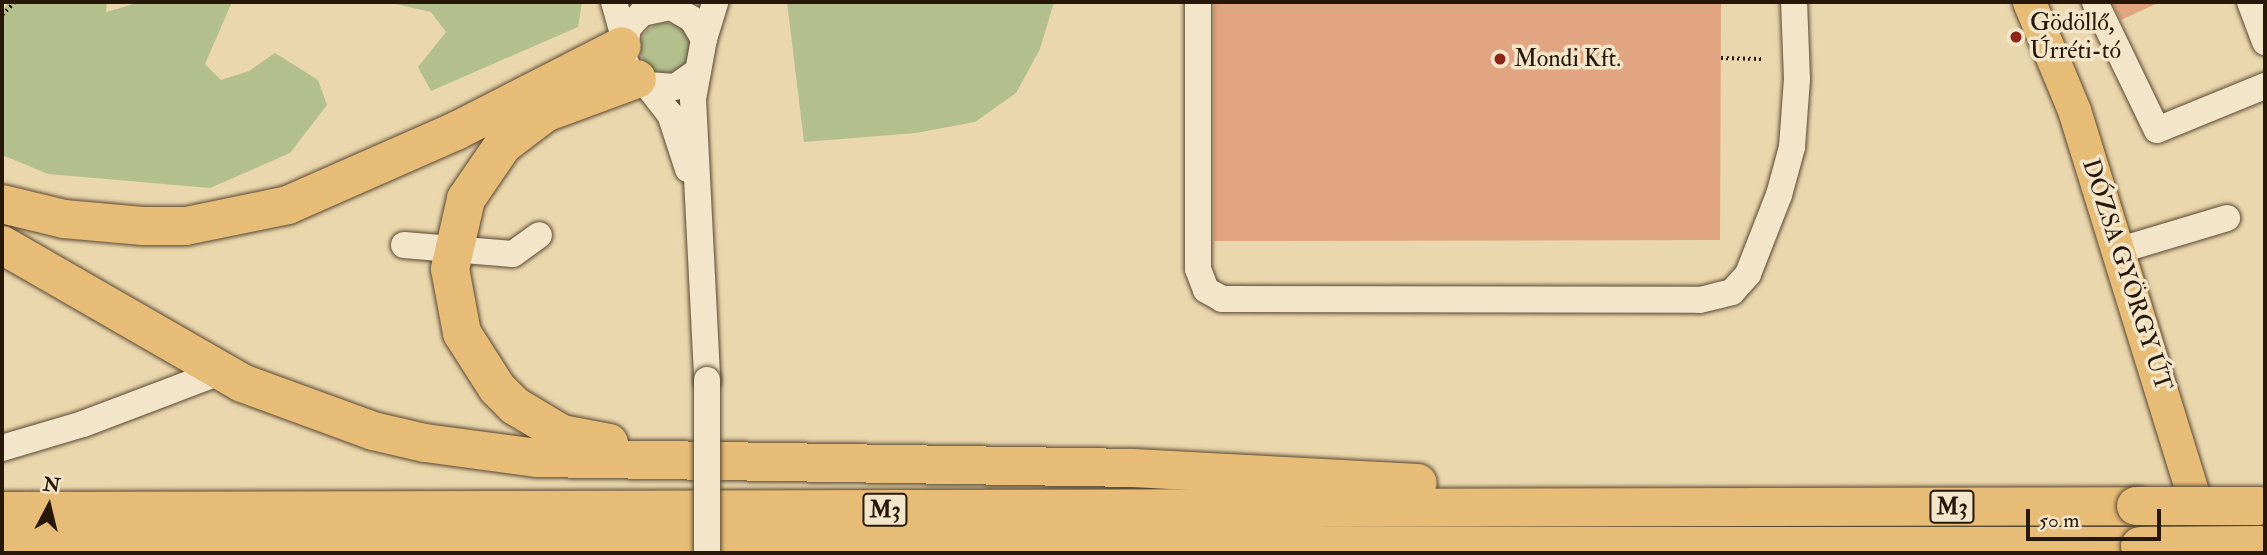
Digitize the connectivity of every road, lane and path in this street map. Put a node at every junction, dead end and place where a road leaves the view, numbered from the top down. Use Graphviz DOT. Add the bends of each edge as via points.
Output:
graph roads {
  1 [pos="15,2"];
  2 [pos="614,2"];
  3 [pos="715,2"];
  4 [pos="1198,2"];
  5 [pos="1794,2"];
  6 [pos="2029,2"];
  7 [pos="2095,2"];
  8 [pos="2250,2"];
  9 [pos="667,4"];
  10 [pos="2,16"];
  11 [pos="704,40"];
  12 [pos="2265,41"];
  13 [pos="1721,58"];
  14 [pos="1761,59"];
  15 [pos="633,62"];
  16 [pos="698,71"];
  17 [pos="2265,86"];
  18 [pos="2,204"];
  19 [pos="700,215"];
  20 [pos="2227,218"];
  21 [pos="539,235"];
  22 [pos="2,245"];
  23 [pos="404,245"];
  24 [pos="452,251"];
  25 [pos="2117,251"];
  26 [pos="220,372"];
  27 [pos="2,448"];
  28 [pos="771,460"];
  29 [pos="2262,506"];
  30 [pos="1769,507"];
  31 [pos="2,511"];
  32 [pos="1722,543"];
  33 [pos="2263,545"];
  34 [pos="2,546"];
  35 [pos="707,553"];
  36 [pos="1659,553"];
  37 [pos="2210,553"];
  1 -- 10 [label="path"];
  2 -- 15 [label="street"];
  3 -- 11 [label="street"];
  4 -- 5 [label="street" via="1198,269 1206,290 1222,299 1700,300 1732,292 1748,274 1779,195 1792,147 1797,79"];
  6 -- 25 [label="main road, DÓZSA GYÖRGY ÚT" via="2074,110"];
  7 -- 17 [label="street" via="2157,130"];
  8 -- 12 [label="street"];
  9 -- 11 [label="street" via="692,19"];
  9 -- 15 [label="street" via="634,20"];
  11 -- 16 [label="street"];
  13 -- 14 [label="path"];
  15 -- 16 [label="street" via="675,87"];
  15 -- 18 [label="highway" via="493,113 288,205 186,226 105,225"];
  15 -- 19 [label="street" via="670,114"];
  15 -- 24 [label="highway" via="545,113 489,159 466,199"];
  16 -- 19 [label="street" via="693,99"];
  19 -- 35 [label="street, bridge" via="707,380"];
  20 -- 25 [label="street"];
  21 -- 24 [label="street" via="513,254"];
  22 -- 26 [label="highway"];
  23 -- 24 [label="street"];
  24 -- 28 [label="highway" via="450,289 471,353 506,397 536,420 562,434 620,446"];
  25 -- 37 [label="main road, DÓZSA GYÖRGY ÚT" via="2172,415"];
  26 -- 27 [label="street" via="83,424"];
  26 -- 28 [label="highway" via="288,402 425,443 538,458"];
  28 -- 30 [label="highway" via="1133,468 1366,482 1578,487"];
  29 -- 30 [label="highway, M3, bridge"];
  30 -- 31 [label="highway, M3"];
  32 -- 33 [label="highway, M3, bridge"];
  32 -- 34 [label="highway, M3"];
  32 -- 36 [label="highway"];
}
